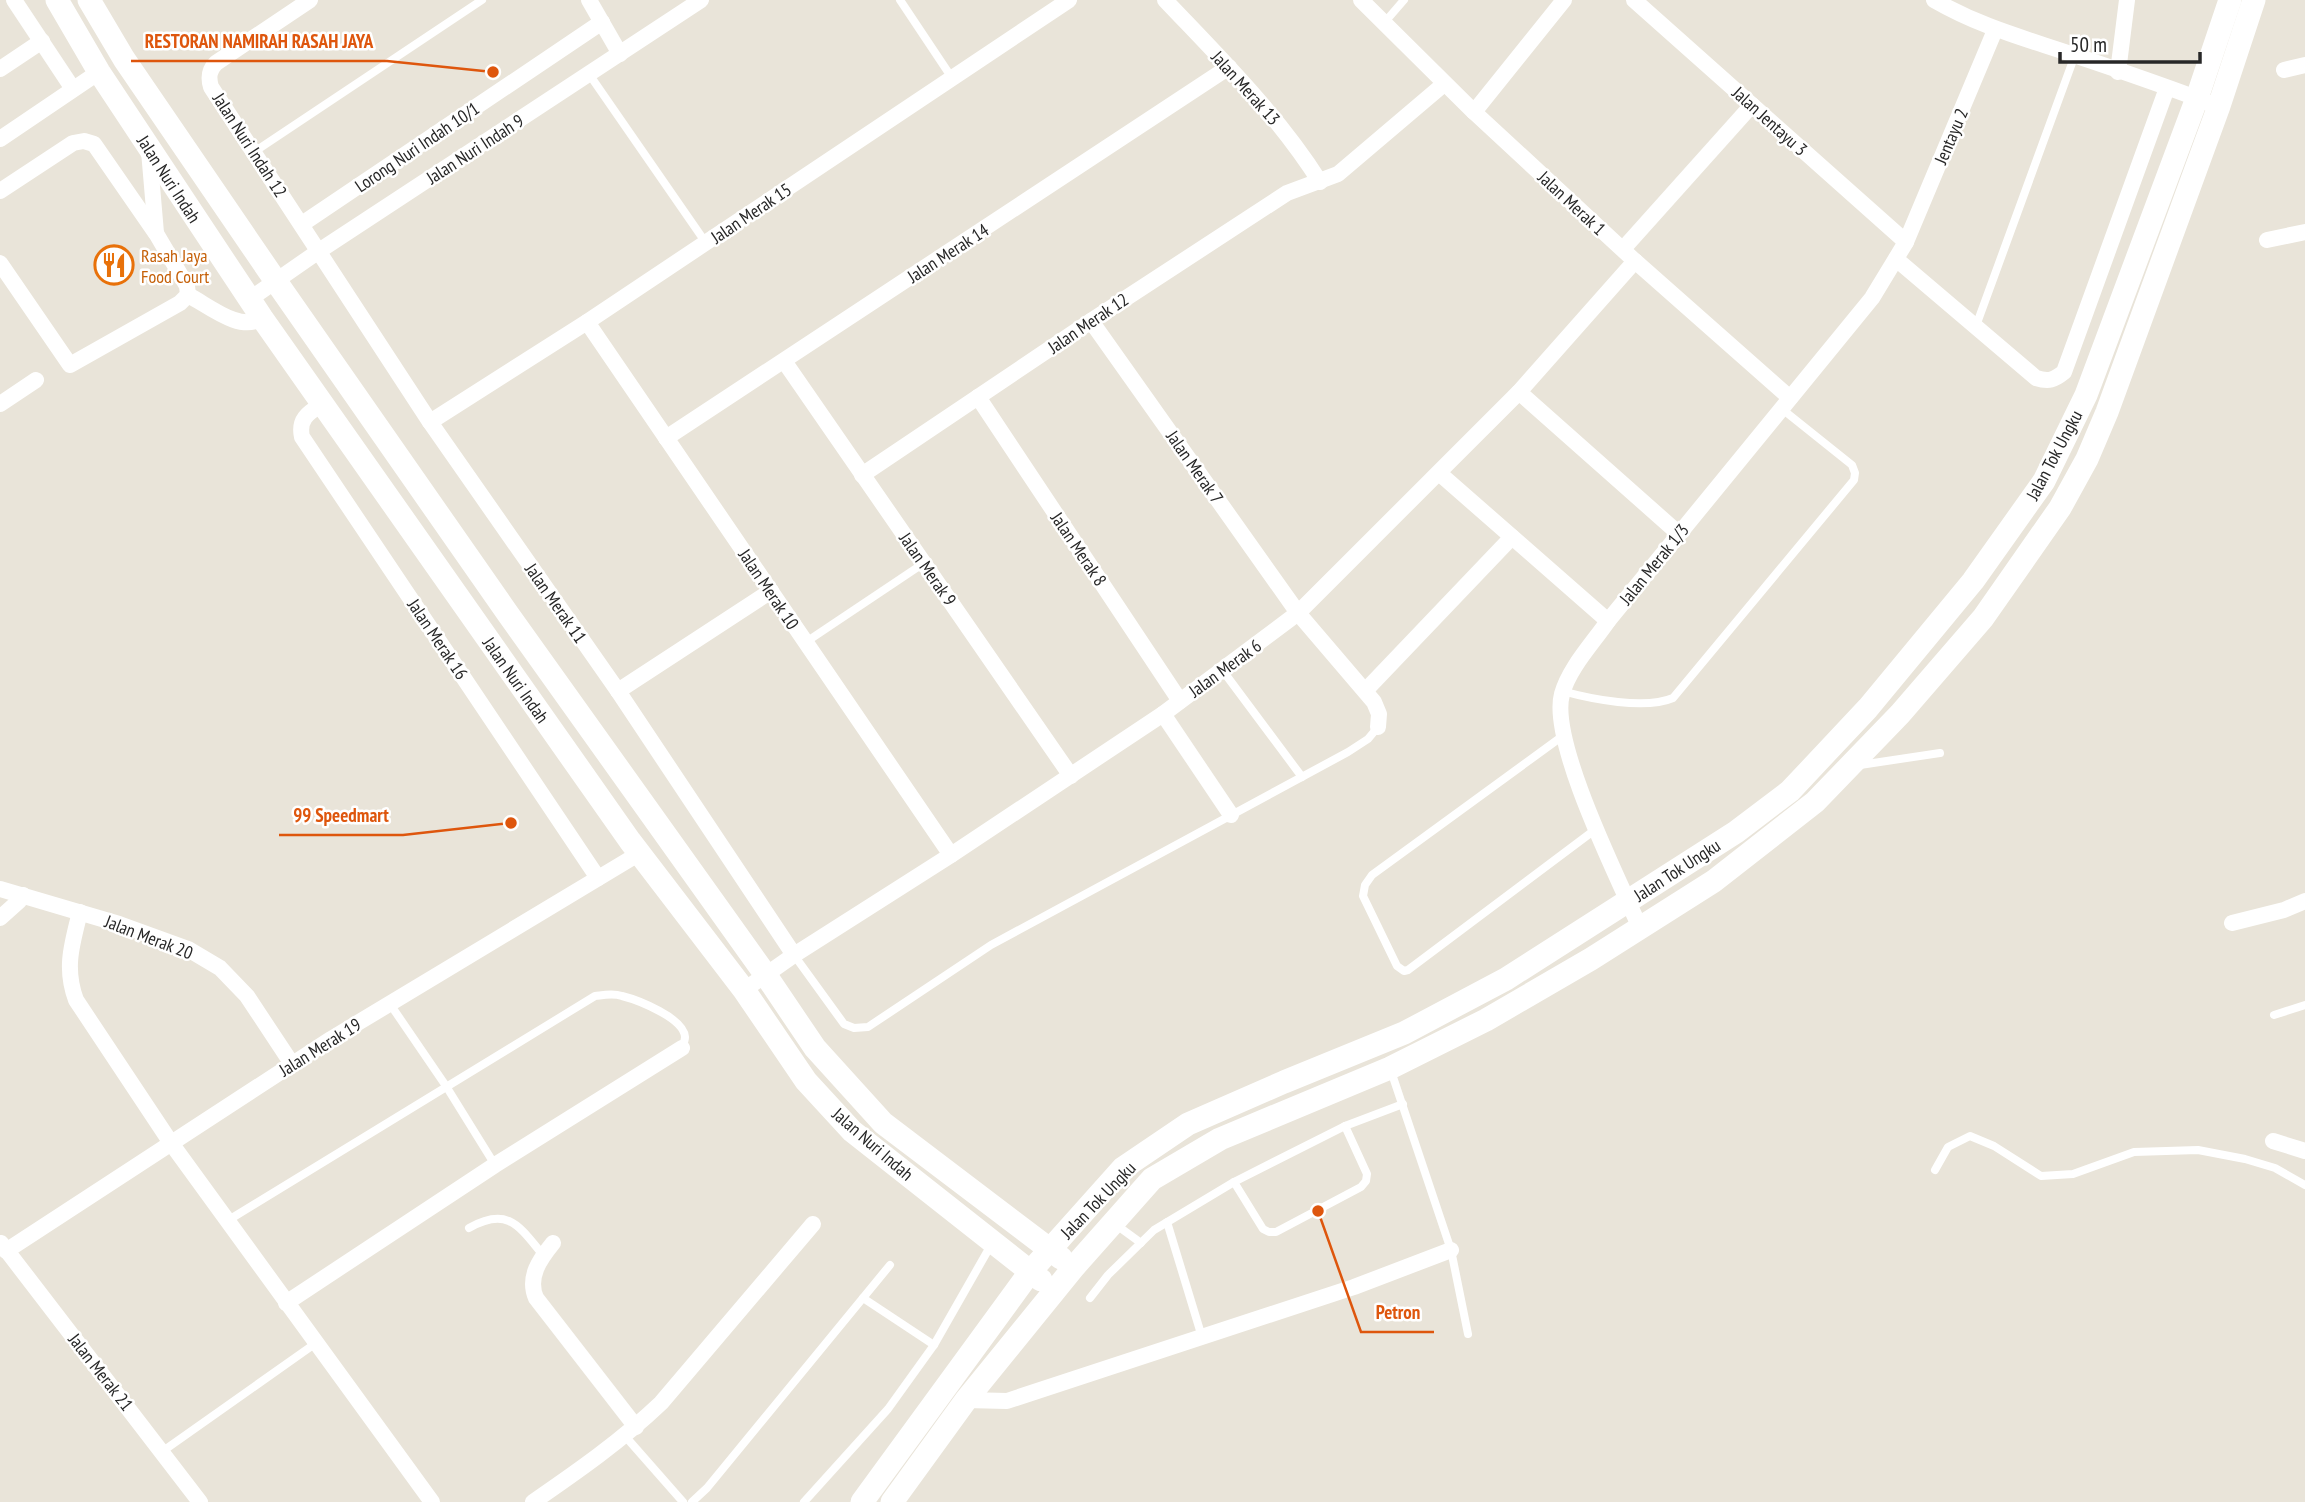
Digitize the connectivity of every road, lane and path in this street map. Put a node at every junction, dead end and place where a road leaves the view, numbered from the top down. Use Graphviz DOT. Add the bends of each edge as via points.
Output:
graph roads {
  1 [pos="14,0"];
  2 [pos="57,0"];
  3 [pos="89,0"];
  4 [pos="310,0"];
  5 [pos="482,0"];
  6 [pos="589,0"];
  7 [pos="701,0"];
  8 [pos="901,0"];
  9 [pos="1069,0"];
  10 [pos="1165,0"];
  11 [pos="1361,0"];
  12 [pos="1404,0"];
  13 [pos="1564,0"];
  14 [pos="1634,0"];
  15 [pos="1934,0"];
  16 [pos="2127,0"];
  17 [pos="2230,0"];
  18 [pos="2254,0"];
  19 [pos="602,22"];
  20 [pos="1384,23"];
  21 [pos="1995,30"];
  22 [pos="42,41"];
  23 [pos="620,54"];
  24 [pos="2075,55"];
  25 [pos="2305,65"];
  26 [pos="1229,67"];
  27 [pos="0,69"];
  28 [pos="2284,70"];
  29 [pos="99,72"];
  30 [pos="2118,72"];
  31 [pos="589,74"];
  32 [pos="952,78"];
  33 [pos="1444,85"];
  34 [pos="2167,88"];
  35 [pos="73,89"];
  36 [pos="2197,98"];
  37 [pos="1752,105"];
  38 [pos="2219,106"];
  39 [pos="1474,112"];
  40 [pos="0,139"];
  41 [pos="149,148"];
  42 [pos="254,152"];
  43 [pos="1320,182"];
  44 [pos="0,191"];
  45 [pos="302,225"];
  46 [pos="2305,232"];
  47 [pos="157,235"];
  48 [pos="2267,240"];
  49 [pos="1906,242"];
  50 [pos="706,243"];
  51 [pos="319,251"];
  52 [pos="1629,255"];
  53 [pos="1896,259"];
  54 [pos="0,263"];
  55 [pos="275,280"];
  56 [pos="188,295"];
  57 [pos="256,308"];
  58 [pos="1091,321"];
  59 [pos="587,322"];
  60 [pos="1976,326"];
  61 [pos="784,361"];
  62 [pos="36,380"];
  63 [pos="1519,391"];
  64 [pos="978,397"];
  65 [pos="0,404"];
  66 [pos="322,404"];
  67 [pos="1786,404"];
  68 [pos="430,422"];
  69 [pos="666,438"];
  70 [pos="1438,473"];
  71 [pos="862,475"];
  72 [pos="1678,533"];
  73 [pos="1512,537"];
  74 [pos="924,563"];
  75 [pos="771,591"];
  76 [pos="1298,614"];
  77 [pos="1608,621"];
  78 [pos="806,642"];
  79 [pos="1223,671"];
  80 [pos="618,691"];
  81 [pos="1365,691"];
  82 [pos="1562,691"];
  83 [pos="1180,701"];
  84 [pos="1163,714"];
  85 [pos="1378,727"];
  86 [pos="1564,735"];
  87 [pos="1940,753"];
  88 [pos="1850,766"];
  89 [pos="1071,776"];
  90 [pos="1302,777"];
  91 [pos="1231,815"];
  92 [pos="1599,836"];
  93 [pos="640,853"];
  94 [pos="951,855"];
  95 [pos="598,878"];
  96 [pos="0,889"];
  97 [pos="23,895"];
  98 [pos="1628,901"];
  99 [pos="2305,901"];
  100 [pos="80,912"];
  101 [pos="0,918"];
  102 [pos="2232,923"];
  103 [pos="1640,928"];
  104 [pos="794,955"];
  105 [pos="765,974"];
  106 [pos="744,989"];
  107 [pos="390,1004"];
  108 [pos="2305,1005"];
  109 [pos="2274,1015"];
  110 [pos="682,1048"];
  111 [pos="292,1065"];
  112 [pos="1390,1068"];
  113 [pos="446,1086"];
  114 [pos="1403,1104"];
  115 [pos="1345,1126"];
  116 [pos="2273,1141"];
  117 [pos="171,1143"];
  118 [pos="2305,1151"];
  119 [pos="495,1165"];
  120 [pos="1936,1170"];
  121 [pos="1234,1182"];
  122 [pos="2305,1185"];
  123 [pos="227,1221"];
  124 [pos="1112,1221"];
  125 [pos="1167,1222"];
  126 [pos="813,1224"];
  127 [pos="469,1228"];
  128 [pos="993,1242"];
  129 [pos="1141,1243"];
  130 [pos="3,1247"];
  131 [pos="548,1249"];
  132 [pos="1051,1250"];
  133 [pos="1451,1250"];
  134 [pos="890,1265"];
  135 [pos="1074,1266"];
  136 [pos="1030,1272"];
  137 [pos="1055,1290"];
  138 [pos="863,1298"];
  139 [pos="1090,1298"];
  140 [pos="286,1303"];
  141 [pos="1468,1334"];
  142 [pos="1202,1337"];
  143 [pos="316,1343"];
  144 [pos="934,1345"];
  145 [pos="966,1401"];
  146 [pos="631,1432"];
  147 [pos="163,1451"];
  148 [pos="200,1502"];
  149 [pos="432,1502"];
  150 [pos="533,1502"];
  151 [pos="683,1502"];
  152 [pos="692,1502"];
  153 [pos="804,1502"];
  154 [pos="862,1502"];
  155 [pos="892,1502"];
  1 -- 22 [label="street"];
  2 -- 29 [label="main road, Jalan Nuri Indah"];
  3 -- 55 [label="main road, Jalan Nuri Indah"];
  4 -- 42 [label="street, Jalan Nuri Indah 12" via="211,68 211,87"];
  5 -- 42 [label="lane"];
  6 -- 19 [label="street"];
  7 -- 23 [label="street, Jalan Nuri Indah 9"];
  8 -- 32 [label="lane"];
  9 -- 32 [label="street, Jalan Merak 15"];
  10 -- 26 [label="street, Jalan Merak 13"];
  11 -- 20 [label="street, Jalan Merak 1"];
  12 -- 20 [label="lane"];
  13 -- 39 [label="street"];
  14 -- 37 [label="street, Jalan Jentayu 3"];
  15 -- 21 [label="street"];
  16 -- 30 [label="street"];
  17 -- 36 [label="main road, Jalan Tok Ungku"];
  18 -- 38 [label="main road, Jalan Tok Ungku"];
  19 -- 23 [label="street"];
  19 -- 45 [label="street, Lorong Nuri Indah 10/1"];
  20 -- 33 [label="street, Jalan Merak 1"];
  21 -- 24 [label="street"];
  21 -- 49 [label="street, Jentayu 2"];
  22 -- 27 [label="street"];
  22 -- 35 [label="street"];
  23 -- 31 [label="street, Jalan Nuri Indah 9"];
  24 -- 30 [label="street"];
  24 -- 60 [label="lane"];
  25 -- 28 [label="street"];
  26 -- 43 [label="street, Jalan Merak 13" via="1299,149"];
  26 -- 61 [label="street, Jalan Merak 14"];
  29 -- 35 [label="street"];
  29 -- 41 [label="main road, Jalan Nuri Indah"];
  30 -- 34 [label="street"];
  31 -- 50 [label="lane"];
  31 -- 51 [label="street, Jalan Nuri Indah 9"];
  32 -- 50 [label="street, Jalan Merak 15"];
  33 -- 39 [label="street, Jalan Merak 1"];
  33 -- 43 [label="street, Jalan Merak 12" via="1359,158"];
  34 -- 36 [label="street"];
  34 -- 60 [label="street" via="2064,372 2046,381 2036,378"];
  35 -- 40 [label="street"];
  36 -- 38 [label="street"];
  36 -- 98 [label="main road, Jalan Tok Ungku" via="2085,394 2043,481 1973,581 1868,708 1790,791 1736,832"];
  37 -- 49 [label="street, Jalan Jentayu 3"];
  37 -- 52 [label="street, Jalan Merak 6"];
  38 -- 88 [label="main road, Jalan Tok Ungku" via="2107,412 2060,508 1983,618"];
  39 -- 52 [label="street, Jalan Merak 1"];
  41 -- 47 [label="street"];
  41 -- 57 [label="main road, Jalan Nuri Indah"];
  42 -- 45 [label="street, Jalan Nuri Indah 12"];
  43 -- 58 [label="street, Jalan Merak 12" via="1287,193"];
  44 -- 47 [label="street" via="73,143 89,142"];
  45 -- 51 [label="street, Jalan Nuri Indah 12"];
  46 -- 48 [label="street"];
  47 -- 56 [label="street"];
  49 -- 53 [label="street, Jalan Merak 1/3"];
  50 -- 59 [label="street, Jalan Merak 15"];
  51 -- 55 [label="street, Jalan Nuri Indah 9"];
  51 -- 68 [label="street, Jalan Merak 11"];
  52 -- 63 [label="street, Jalan Merak 6"];
  52 -- 67 [label="street, Jalan Merak 1"];
  53 -- 60 [label="street"];
  53 -- 67 [label="street, Jalan Merak 1/3" via="1872,298"];
  54 -- 56 [label="street" via="70,365"];
  55 -- 57 [label="street, Jalan Nuri Indah 9"];
  55 -- 105 [label="main road, Jalan Nuri Indah"];
  56 -- 57 [label="street" via="248,323 256,322"];
  57 -- 66 [label="main road, Jalan Nuri Indah"];
  58 -- 64 [label="street, Jalan Merak 12"];
  58 -- 76 [label="street, Jalan Merak 7"];
  59 -- 68 [label="street, Jalan Merak 15"];
  59 -- 69 [label="street, Jalan Merak 10"];
  61 -- 69 [label="street, Jalan Merak 14"];
  61 -- 71 [label="street, Jalan Merak 9"];
  62 -- 65 [label="street"];
  63 -- 70 [label="street, Jalan Merak 6"];
  63 -- 72 [label="street"];
  64 -- 71 [label="street, Jalan Merak 12"];
  64 -- 83 [label="street, Jalan Merak 8"];
  66 -- 93 [label="main road, Jalan Nuri Indah"];
  66 -- 95 [label="street, Jalan Merak 16" via="302,420 302,438"];
  67 -- 72 [label="street, Jalan Merak 1/3"];
  67 -- 82 [label="lane" via="1852,466 1854,480 1673,698 1655,703 1599,701"];
  68 -- 80 [label="street, Jalan Merak 11"];
  69 -- 75 [label="street, Jalan Merak 10"];
  70 -- 73 [label="street"];
  70 -- 76 [label="street, Jalan Merak 6"];
  71 -- 74 [label="street, Jalan Merak 9"];
  72 -- 77 [label="street, Jalan Merak 1/3"];
  73 -- 77 [label="street"];
  73 -- 81 [label="street"];
  74 -- 78 [label="lane"];
  74 -- 89 [label="street, Jalan Merak 9"];
  75 -- 78 [label="street, Jalan Merak 10"];
  75 -- 80 [label="street"];
  76 -- 79 [label="street, Jalan Merak 6"];
  76 -- 81 [label="street, Jalan Merak 7"];
  77 -- 82 [label="street, Jalan Merak 1/3"];
  78 -- 94 [label="street, Jalan Merak 10"];
  79 -- 83 [label="street, Jalan Merak 6"];
  79 -- 90 [label="lane"];
  80 -- 104 [label="street, Jalan Merak 11"];
  81 -- 85 [label="street, Jalan Merak 7" via="1380,714"];
  82 -- 86 [label="street"];
  83 -- 84 [label="street, Jalan Merak 6"];
  84 -- 89 [label="street, Jalan Merak 6"];
  84 -- 91 [label="street"];
  85 -- 90 [label="lane" via="1368,739"];
  86 -- 92 [label="street"];
  86 -- 92 [label="lane" via="1373,875 1363,895 1397,966 1408,970"];
  87 -- 88 [label="lane"];
  88 -- 103 [label="main road, Jalan Tok Ungku" via="1815,802 1714,881"];
  89 -- 94 [label="street, Jalan Merak 6"];
  90 -- 91 [label="lane"];
  91 -- 104 [label="lane" via="991,945 868,1027 844,1024"];
  92 -- 98 [label="street"];
  93 -- 95 [label="street, Jalan Merak 19"];
  93 -- 106 [label="main road, Jalan Nuri Indah"];
  94 -- 104 [label="street, Jalan Merak 6"];
  95 -- 107 [label="street, Jalan Merak 19"];
  96 -- 97 [label="street, Jalan Merak 20"];
  97 -- 100 [label="street, Jalan Merak 20"];
  97 -- 101 [label="street"];
  98 -- 103 [label="street"];
  98 -- 132 [label="main road, Jalan Tok Ungku" via="1506,979 1404,1033 1188,1124 1123,1168"];
  99 -- 102 [label="street"];
  100 -- 111 [label="street, Jalan Merak 20" via="188,949 220,968 247,996"];
  100 -- 117 [label="street" via="69,965 76,1000"];
  103 -- 112 [label="main road, Jalan Tok Ungku" via="1486,1020"];
  104 -- 105 [label="street, Jalan Merak 6"];
  105 -- 106 [label="street, Jalan Merak 6"];
  105 -- 132 [label="main road, Jalan Nuri Indah" via="815,1048 883,1123"];
  106 -- 128 [label="main road, Jalan Nuri Indah" via="806,1081 852,1131"];
  107 -- 111 [label="street, Jalan Merak 19"];
  107 -- 113 [label="lane"];
  108 -- 109 [label="lane"];
  110 -- 113 [label="lane" via="685,1036 666,1014 622,995 595,996"];
  110 -- 119 [label="street"];
  111 -- 117 [label="street, Jalan Merak 19"];
  112 -- 114 [label="lane"];
  112 -- 124 [label="main road, Jalan Tok Ungku" via="1220,1139 1152,1179"];
  113 -- 119 [label="lane"];
  113 -- 123 [label="lane"];
  114 -- 115 [label="lane"];
  114 -- 133 [label="lane"];
  115 -- 121 [label="lane"];
  115 -- 121 [label="lane" via="1366,1181 1276,1232 1263,1229"];
  116 -- 118 [label="street"];
  117 -- 123 [label="street"];
  117 -- 130 [label="street, Jalan Merak 19"];
  119 -- 140 [label="street"];
  120 -- 122 [label="lane" via="1948,1147 1970,1136 2041,1176 2073,1174 2134,1152 2198,1150 2275,1168"];
  121 -- 125 [label="lane"];
  123 -- 140 [label="street"];
  124 -- 129 [label="lane"];
  124 -- 135 [label="main road, Jalan Tok Ungku"];
  125 -- 129 [label="lane"];
  125 -- 142 [label="lane"];
  126 -- 146 [label="street"];
  127 -- 131 [label="lane" via="484,1219 510,1221"];
  128 -- 136 [label="main road, Jalan Nuri Indah"];
  128 -- 144 [label="lane"];
  129 -- 139 [label="lane"];
  130 -- 147 [label="street, Jalan Merak 21"];
  131 -- 146 [label="street" via="534,1277 536,1298"];
  132 -- 135 [label="main road, Jalan Nuri Indah"];
  132 -- 136 [label="main road, Jalan Tok Ungku"];
  133 -- 141 [label="lane"];
  133 -- 142 [label="street"];
  134 -- 138 [label="lane"];
  135 -- 137 [label="main road, Jalan Tok Ungku"];
  136 -- 137 [label="main road, Jalan Nuri Indah"];
  136 -- 154 [label="main road, Jalan Tok Ungku"];
  137 -- 145 [label="main road, Jalan Tok Ungku"];
  138 -- 144 [label="lane"];
  138 -- 152 [label="lane"];
  140 -- 143 [label="street"];
  142 -- 145 [label="street" via="1007,1401"];
  143 -- 147 [label="lane"];
  143 -- 149 [label="street"];
  144 -- 153 [label="lane" via="888,1409"];
  145 -- 155 [label="main road, Jalan Tok Ungku"];
  146 -- 150 [label="street"];
  146 -- 151 [label="lane"];
  147 -- 148 [label="street, Jalan Merak 21"];
}
